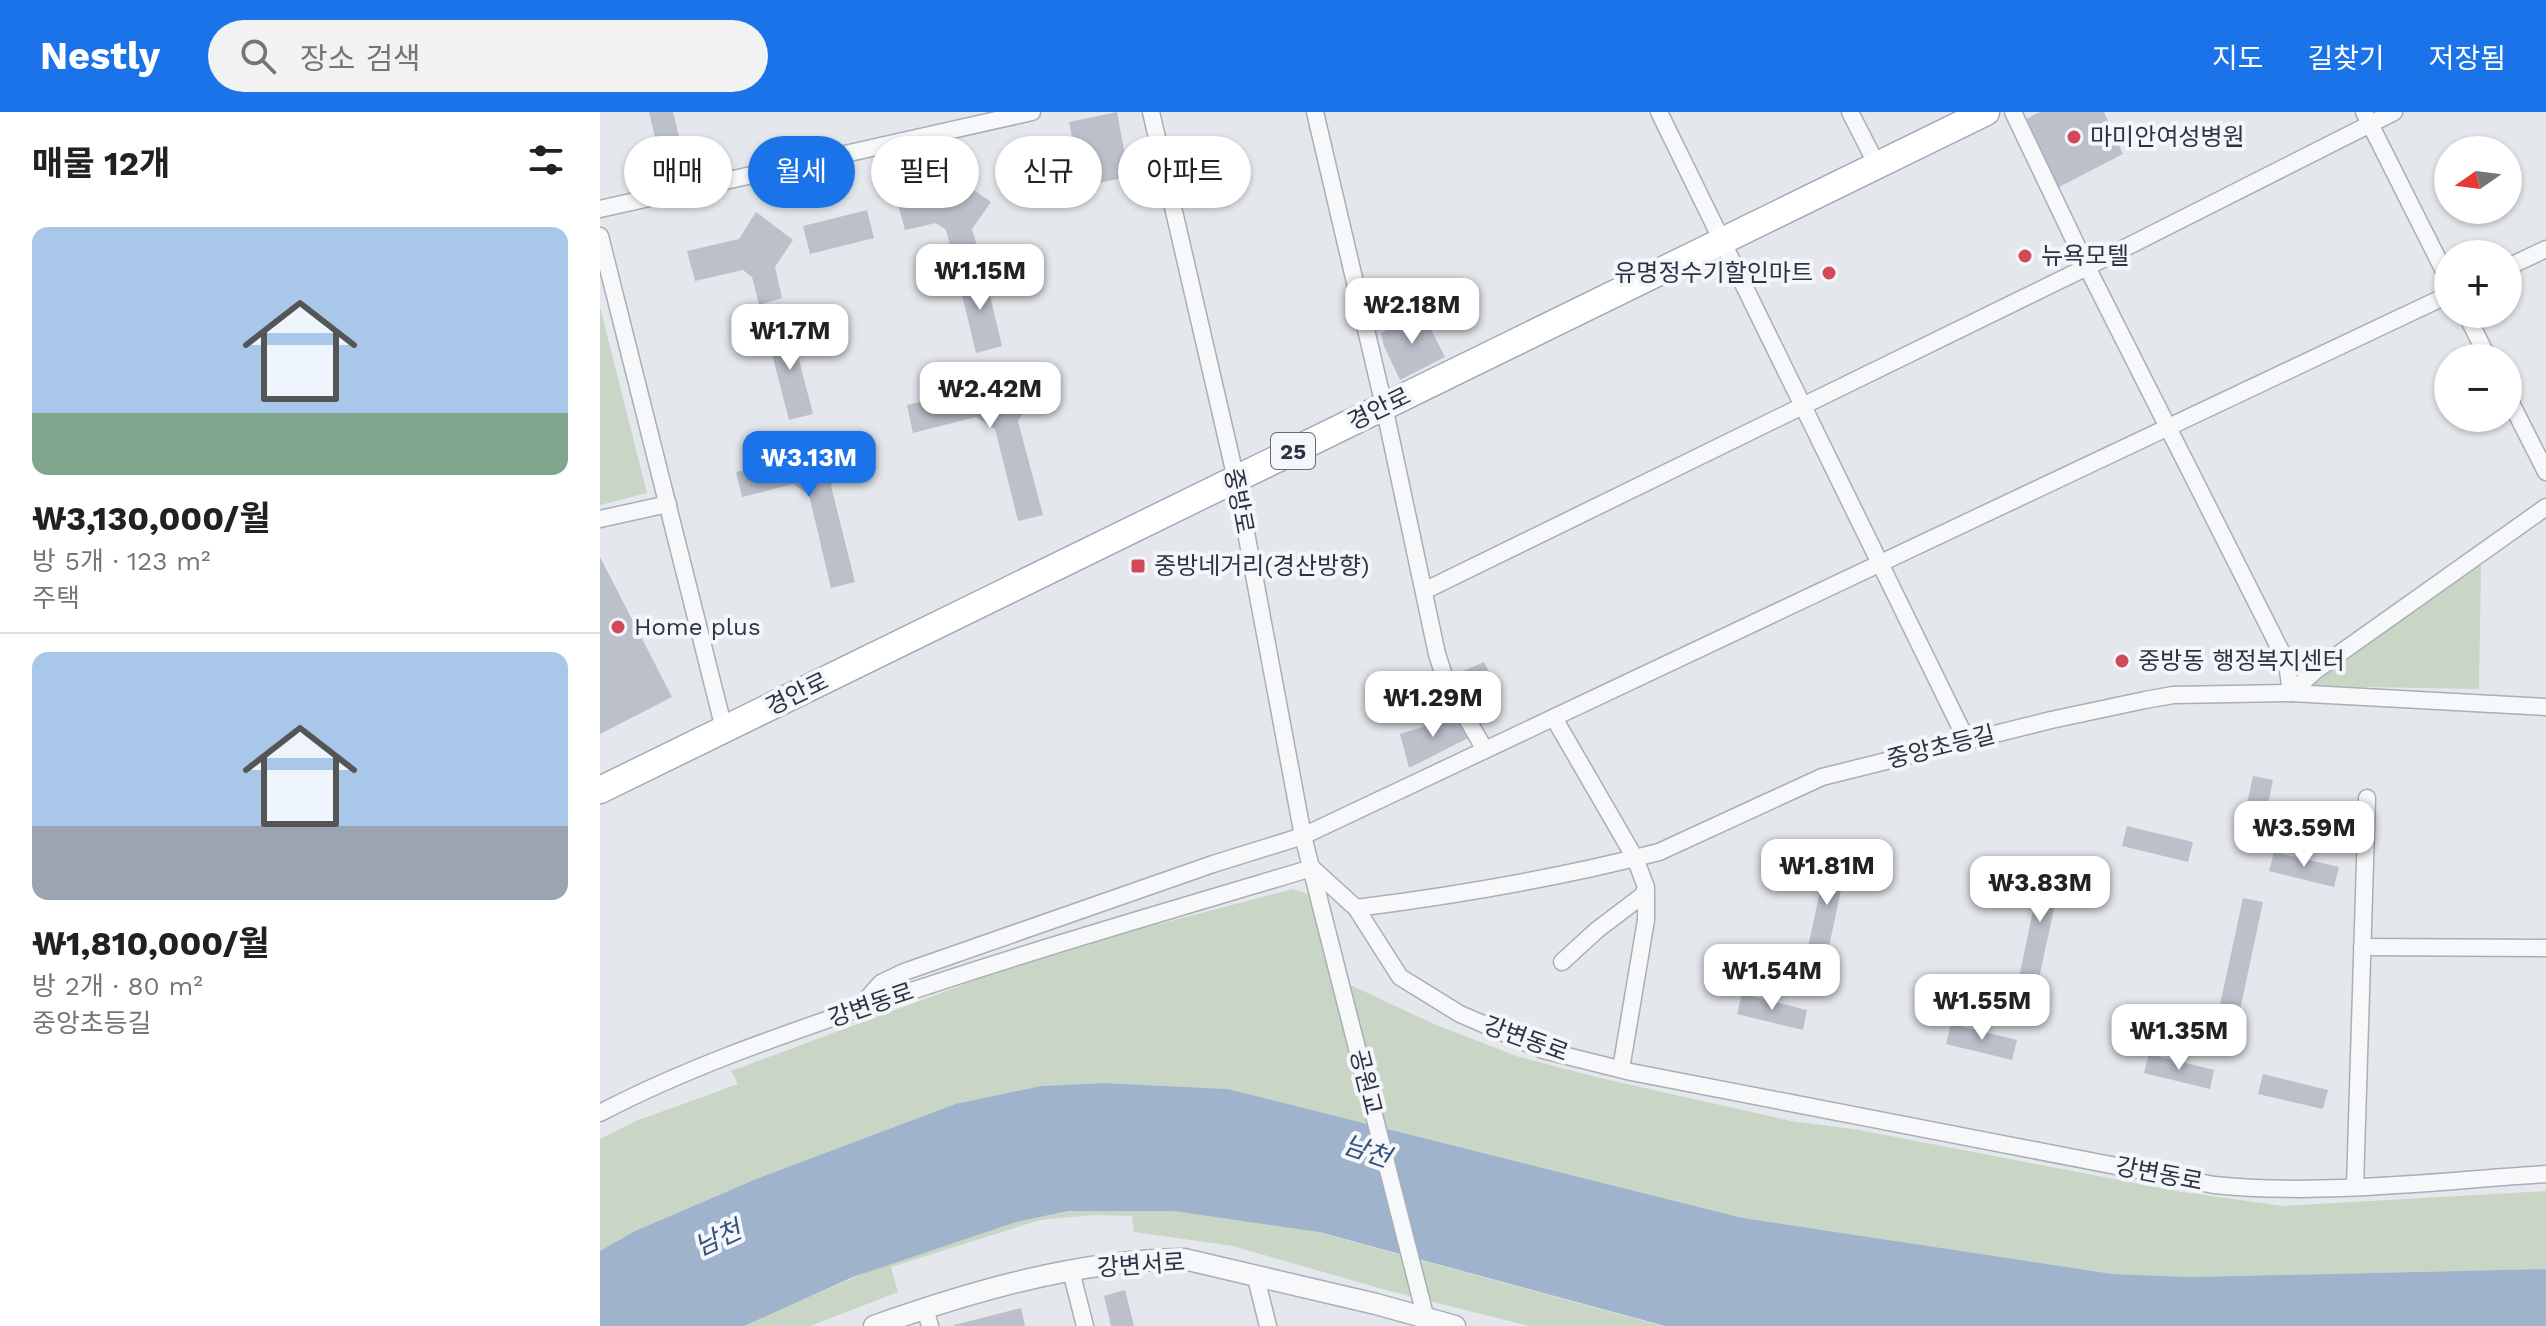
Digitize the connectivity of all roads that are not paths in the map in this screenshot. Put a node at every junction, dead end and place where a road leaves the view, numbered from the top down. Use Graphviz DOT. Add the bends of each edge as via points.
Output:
graph roads {
  1 [pos="1032,112"];
  2 [pos="1151,112"];
  3 [pos="1315,112"];
  4 [pos="1659,112"];
  5 [pos="1850,112"];
  6 [pos="1986,112"];
  7 [pos="2013,112"];
  8 [pos="2394,112"];
  9 [pos="2366,118"];
  10 [pos="1877,165"];
  11 [pos="600,209"];
  12 [pos="600,236"];
  13 [pos="1722,241"];
  14 [pos="2546,249"];
  15 [pos="2434,252"];
  16 [pos="2522,260"];
  17 [pos="2087,267"];
  18 [pos="2434,302"];
  19 [pos="1802,405"];
  20 [pos="1384,406"];
  21 [pos="2522,425"];
  22 [pos="2168,427"];
  23 [pos="2546,472"];
  24 [pos="1236,479"];
  25 [pos="668,504"];
  26 [pos="2546,507"];
  27 [pos="600,519"];
  28 [pos="1880,564"];
  29 [pos="1424,591"];
  30 [pos="2291,693"];
  31 [pos="2546,707"];
  32 [pos="1554,718"];
  33 [pos="724,729"];
  34 [pos="1967,741"];
  35 [pos="1485,750"];
  36 [pos="600,790"];
  37 [pos="2367,798"];
  38 [pos="1303,836"];
  39 [pos="1635,858"];
  40 [pos="1312,868"];
  41 [pos="1646,891"];
  42 [pos="1356,908"];
  43 [pos="1330,938"];
  44 [pos="2362,947"];
  45 [pos="2546,948"];
  46 [pos="1562,962"];
  47 [pos="857,1010"];
  48 [pos="1621,1069"];
  49 [pos="600,1113"];
  50 [pos="2546,1174"];
  51 [pos="2355,1186"];
  52 [pos="1071,1271"];
  53 [pos="1255,1274"];
  54 [pos="928,1317"];
  55 [pos="1427,1322"];
  56 [pos="874,1326"];
  57 [pos="1085,1326"];
  58 [pos="1268,1326"];
  59 [pos="1455,1326"];
  1 -- 11 [label="street"];
  2 -- 24 [label="street, 중방로"];
  3 -- 20 [label="street"];
  4 -- 13 [label="street"];
  5 -- 10 [label="street"];
  6 -- 10 [label="main road, 경안로 / 25"];
  7 -- 17 [label="street"];
  8 -- 9 [label="street"];
  9 -- 15 [label="street"];
  9 -- 17 [label="street"];
  10 -- 13 [label="main road, 경안로 / 25"];
  12 -- 25 [label="street"];
  13 -- 19 [label="street"];
  13 -- 20 [label="main road, 경안로 / 25"];
  14 -- 16 [label="street"];
  17 -- 19 [label="street"];
  17 -- 22 [label="street"];
  18 -- 22 [label="street"];
  19 -- 28 [label="street"];
  19 -- 29 [label="street"];
  20 -- 24 [label="main road, 경안로 / 25"];
  20 -- 29 [label="street"];
  21 -- 23 [label="street"];
  22 -- 28 [label="street"];
  22 -- 30 [label="street" via="2287,663"];
  24 -- 33 [label="main road, 경안로 / 25"];
  24 -- 38 [label="street, 중방로"];
  25 -- 27 [label="street"];
  25 -- 33 [label="street"];
  26 -- 30 [label="street"];
  28 -- 32 [label="street"];
  28 -- 34 [label="street"];
  29 -- 35 [label="street" via="1446,682"];
  30 -- 31 [label="street, 중앙초등길"];
  30 -- 34 [label="street, 중앙초등길" via="2173,695"];
  32 -- 35 [label="street"];
  32 -- 39 [label="street"];
  33 -- 36 [label="main road, 경안로 / 25"];
  34 -- 39 [label="street, 중앙초등길" via="1822,777 1659,852"];
  35 -- 38 [label="street"];
  37 -- 44 [label="street"];
  38 -- 40 [label="street, 중방로"];
  38 -- 47 [label="street" via="904,972 881,983"];
  39 -- 41 [label="street"];
  39 -- 42 [label="street, 중앙초등길" via="1528,883"];
  40 -- 42 [label="street, 강변동로"];
  40 -- 43 [label="street, 중방로"];
  40 -- 47 [label="street, 강변동로" via="1036,949"];
  41 -- 46 [label="street"];
  41 -- 48 [label="street" via="1646,920"];
  42 -- 48 [label="street, 강변동로" via="1400,977 1448,1007 1543,1050"];
  43 -- 55 [label="street, 공원교"];
  44 -- 45 [label="street"];
  44 -- 51 [label="street"];
  47 -- 49 [label="street, 강변동로" via="644,1090"];
  48 -- 51 [label="street, 강변동로" via="2214,1185"];
  50 -- 51 [label="street, 강변동로"];
  52 -- 53 [label="street, 강변서로" via="1184,1259"];
  52 -- 54 [label="street, 강변서로"];
  52 -- 57 [label="street"];
  53 -- 55 [label="street, 강변서로"];
  53 -- 58 [label="street"];
  54 -- 56 [label="street, 강변서로"];
  55 -- 59 [label="street, 강변서로"];
}
